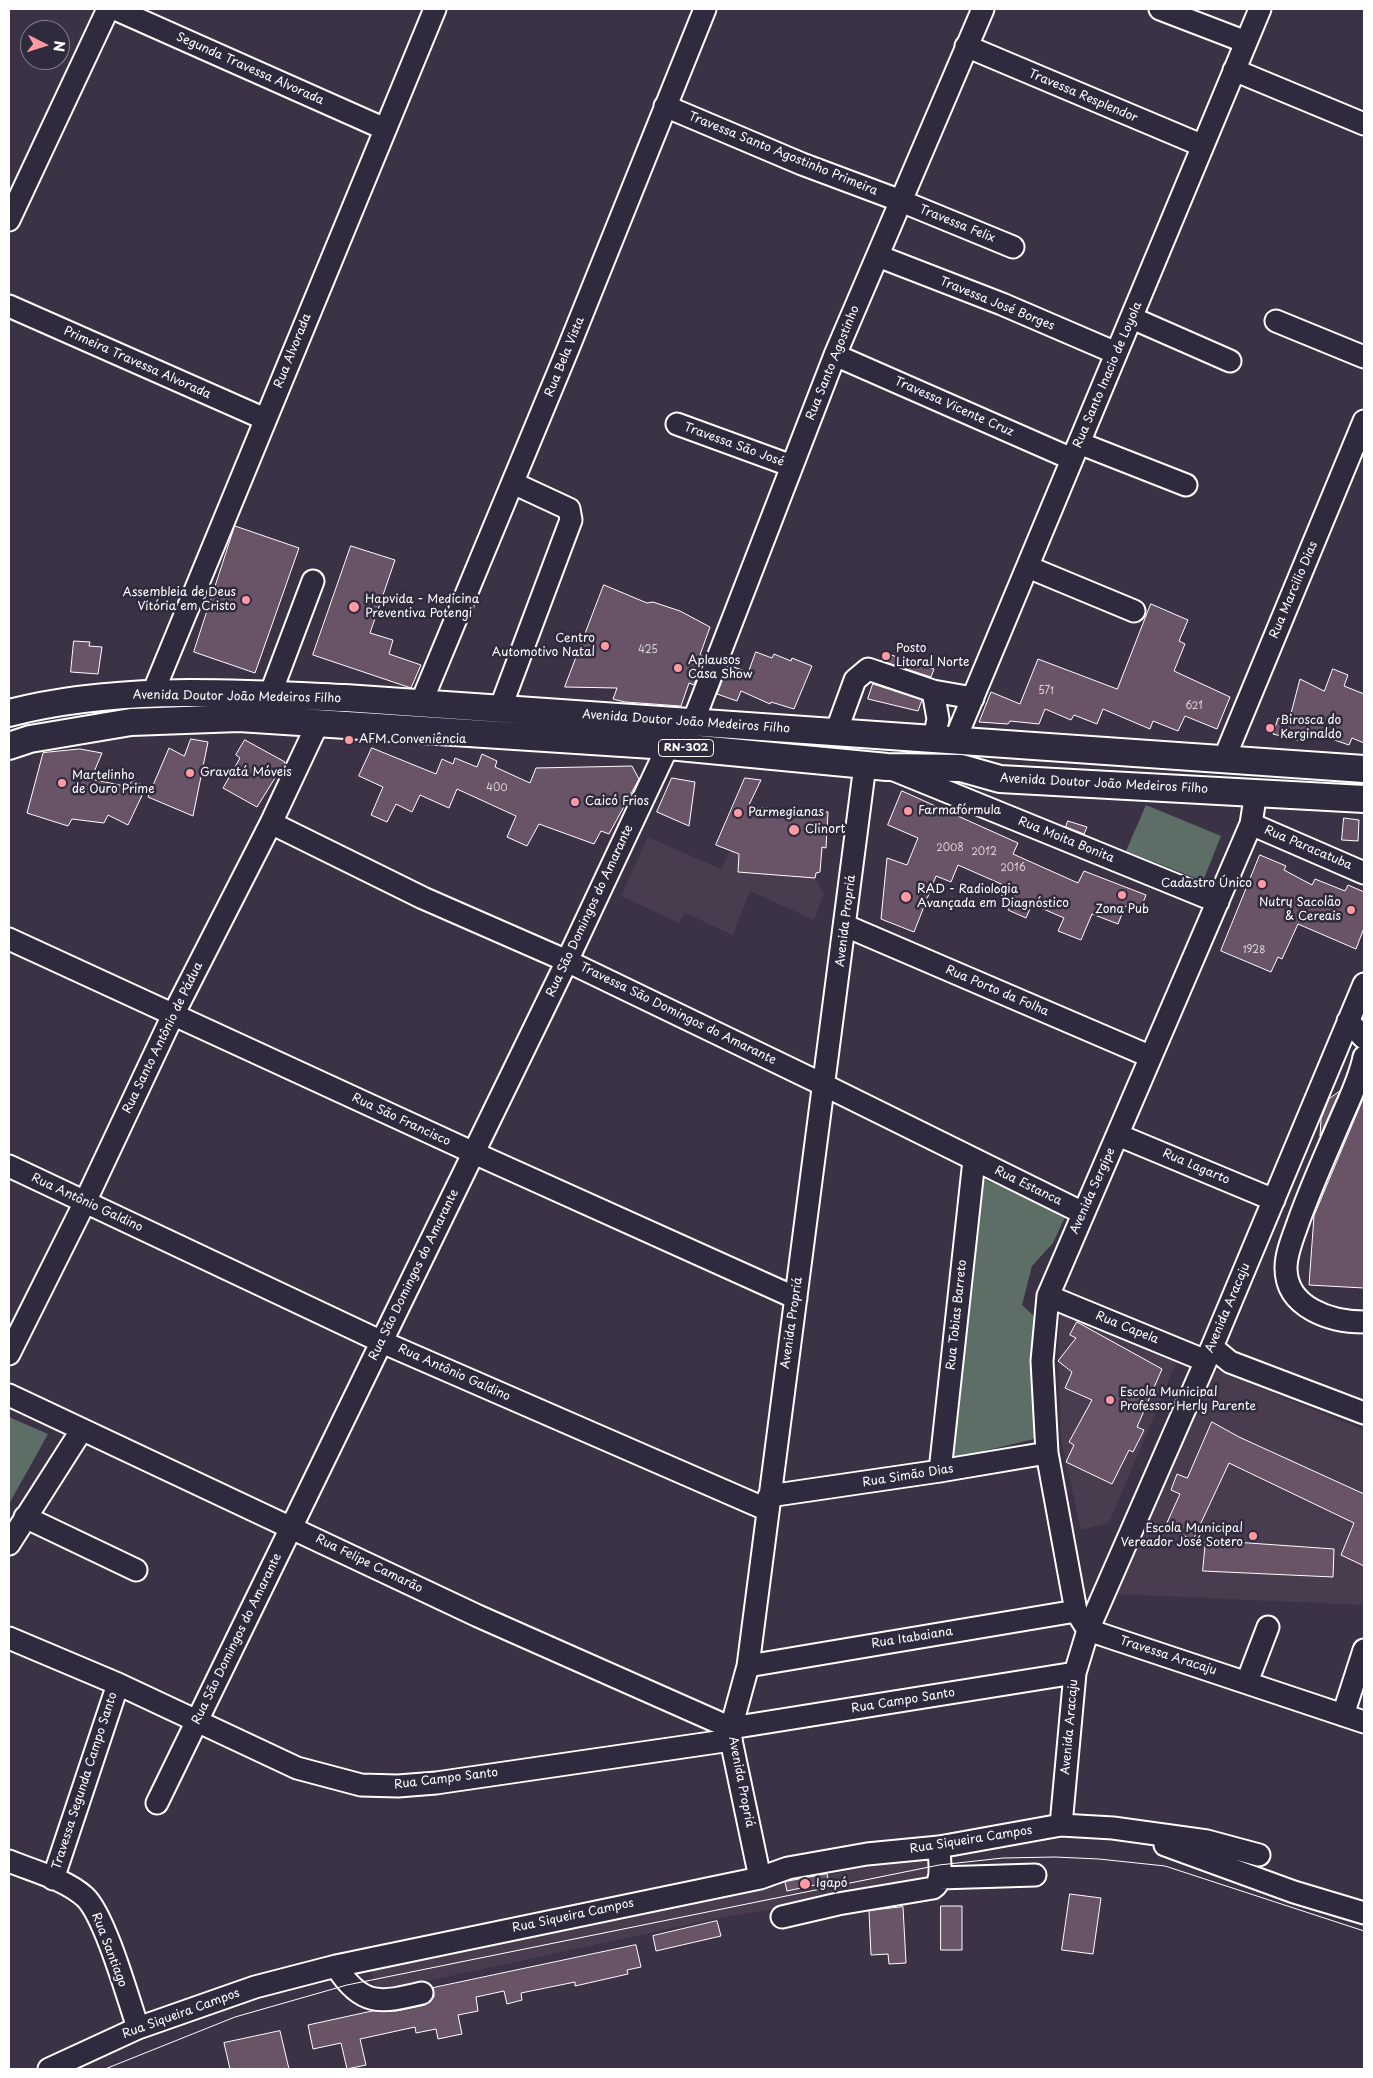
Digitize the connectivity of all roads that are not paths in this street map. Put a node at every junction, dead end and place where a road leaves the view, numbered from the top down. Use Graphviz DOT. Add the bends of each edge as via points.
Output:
graph roads {
  1 [pos="108,9"];
  2 [pos="115,9"];
  3 [pos="435,9"];
  4 [pos="705,9"];
  5 [pos="983,9"];
  6 [pos="1160,9"];
  7 [pos="1260,9"];
  8 [pos="1246,42"];
  9 [pos="966,46"];
  10 [pos="1234,70"];
  11 [pos="665,106"];
  12 [pos="1364,124"];
  13 [pos="385,129"];
  14 [pos="1201,145"];
  15 [pos="901,201"];
  16 [pos="9,220"];
  17 [pos="1013,247"];
  18 [pos="878,256"];
  19 [pos="9,306"];
  20 [pos="1132,318"];
  21 [pos="1276,321"];
  22 [pos="1116,353"];
  23 [pos="835,355"];
  24 [pos="1364,357"];
  25 [pos="1230,361"];
  26 [pos="265,419"];
  27 [pos="1364,421"];
  28 [pos="676,424"];
  29 [pos="1076,451"];
  30 [pos="792,466"];
  31 [pos="513,483"];
  32 [pos="1186,485"];
  33 [pos="1028,568"];
  34 [pos="313,581"];
  35 [pos="1134,611"];
  36 [pos="933,691"];
  37 [pos="270,694"];
  38 [pos="152,695"];
  39 [pos="973,698"];
  40 [pos="421,703"];
  41 [pos="500,709"];
  42 [pos="9,713"];
  43 [pos="693,722"];
  44 [pos="318,723"];
  45 [pos="836,732"];
  46 [pos="944,739"];
  47 [pos="9,746"];
  48 [pos="668,746"];
  49 [pos="1080,751"];
  50 [pos="1224,759"];
  51 [pos="876,766"];
  52 [pos="961,768"];
  53 [pos="1364,769"];
  54 [pos="1107,786"];
  55 [pos="1256,792"];
  56 [pos="1364,799"];
  57 [pos="271,822"];
  58 [pos="1251,824"];
  59 [pos="1364,873"];
  60 [pos="1218,902"];
  61 [pos="846,926"];
  62 [pos="9,939"];
  63 [pos="567,961"];
  64 [pos="1364,984"];
  65 [pos="173,1015"];
  66 [pos="1348,1021"];
  67 [pos="1364,1038"];
  68 [pos="1149,1056"];
  69 [pos="1364,1057"];
  70 [pos="824,1085"];
  71 [pos="1118,1135"];
  72 [pos="474,1153"];
  73 [pos="974,1160"];
  74 [pos="9,1166"];
  75 [pos="1274,1200"];
  76 [pos="85,1202"];
  77 [pos="1083,1213"];
  78 [pos="1048,1296"];
  79 [pos="796,1298"];
  80 [pos="1364,1322"];
  81 [pos="382,1342"];
  82 [pos="9,1354"];
  83 [pos="1209,1354"];
  84 [pos="9,1396"];
  85 [pos="1364,1413"];
  86 [pos="81,1431"];
  87 [pos="1047,1453"];
  88 [pos="940,1471"];
  89 [pos="769,1503"];
  90 [pos="25,1517"];
  91 [pos="292,1528"];
  92 [pos="9,1544"];
  93 [pos="136,1570"];
  94 [pos="1076,1611"];
  95 [pos="1268,1627"];
  96 [pos="1088,1630"];
  97 [pos="9,1638"];
  98 [pos="1364,1650"];
  99 [pos="748,1666"];
  100 [pos="1074,1673"];
  101 [pos="1247,1682"];
  102 [pos="118,1684"];
  103 [pos="1343,1716"];
  104 [pos="196,1722"];
  105 [pos="1364,1722"];
  106 [pos="731,1734"];
  107 [pos="157,1803"];
  108 [pos="1061,1826"];
  109 [pos="1113,1828"];
  110 [pos="939,1847"];
  111 [pos="1259,1855"];
  112 [pos="9,1861"];
  113 [pos="1035,1875"];
  114 [pos="760,1878"];
  115 [pos="939,1878"];
  116 [pos="53,1879"];
  117 [pos="1364,1913"];
  118 [pos="782,1917"];
  119 [pos="336,1966"];
  120 [pos="422,1993"];
  121 [pos="138,2028"];
  122 [pos="49,2069"];
  1 -- 16 [label="street"];
  2 -- 13 [label="street, Segunda Travessa Alvorada"];
  3 -- 13 [label="street, Rua Alvorada"];
  4 -- 11 [label="street, Rua Bela Vista"];
  5 -- 9 [label="street, Rua Santo Agostinho"];
  6 -- 8 [label="street"];
  7 -- 8 [label="street, Rua Santo Inacio de Loyola"];
  8 -- 10 [label="street, Rua Santo Inacio de Loyola"];
  9 -- 14 [label="street, Travessa Resplendor"];
  9 -- 15 [label="street, Rua Santo Agostinho"];
  10 -- 12 [label="street"];
  10 -- 14 [label="street, Rua Santo Inacio de Loyola"];
  11 -- 15 [label="street, Travessa Santo Agostinho Primeira" via="802,164"];
  11 -- 31 [label="street, Rua Bela Vista"];
  13 -- 26 [label="street, Rua Alvorada"];
  14 -- 20 [label="street, Rua Santo Inacio de Loyola"];
  15 -- 17 [label="street, Travessa Felix"];
  15 -- 18 [label="street, Rua Santo Agostinho"];
  18 -- 22 [label="street, Travessa José Borges"];
  18 -- 23 [label="street, Rua Santo Agostinho"];
  19 -- 26 [label="street, Primeira Travessa Alvorada"];
  20 -- 22 [label="street, Rua Santo Inacio de Loyola"];
  20 -- 25 [label="street"];
  21 -- 24 [label="street"];
  22 -- 29 [label="street, Rua Santo Inacio de Loyola"];
  23 -- 29 [label="street, Travessa Vicente Cruz"];
  23 -- 30 [label="street, Rua Santo Agostinho"];
  26 -- 38 [label="street, Rua Alvorada"];
  27 -- 50 [label="street, Rua Marcilio Dias"];
  28 -- 30 [label="street, Travessa São José"];
  29 -- 32 [label="street, Travessa Vicente Cruz"];
  29 -- 33 [label="street, Rua Santo Inacio de Loyola"];
  30 -- 43 [label="street, Rua Santo Agostinho"];
  31 -- 40 [label="street, Rua Bela Vista"];
  31 -- 41 [label="street" via="569,509 571,520"];
  33 -- 35 [label="street"];
  33 -- 39 [label="street, Rua Santo Inacio de Loyola"];
  34 -- 37 [label="street"];
  36 -- 39 [label="street"];
  36 -- 45 [label="street" via="868,669 855,680"];
  36 -- 46 [label="street"];
  37 -- 38 [label="main road, Avenida Doutor João Medeiros Filho / RN-302"];
  37 -- 40 [label="main road, Avenida Doutor João Medeiros Filho / RN-302"];
  38 -- 42 [label="main road, Avenida Doutor João Medeiros Filho / RN-302" via="71,701"];
  39 -- 46 [label="street, Rua Santo Inacio de Loyola"];
  40 -- 41 [label="main road, Avenida Doutor João Medeiros Filho / RN-302"];
  41 -- 43 [label="main road, Avenida Doutor João Medeiros Filho / RN-302"];
  43 -- 45 [label="main road, Avenida Doutor João Medeiros Filho / RN-302"];
  44 -- 47 [label="main road, Avenida Doutor João Medeiros Filho / RN-302" via="239,718 131,722 30,738"];
  44 -- 48 [label="main road, Avenida Doutor João Medeiros Filho / RN-302"];
  44 -- 57 [label="street, Rua Santo Antônio de Pádua"];
  45 -- 46 [label="main road, Avenida Doutor João Medeiros Filho / RN-302"];
  46 -- 49 [label="main road, Avenida Doutor João Medeiros Filho / RN-302"];
  48 -- 51 [label="main road, Avenida Doutor João Medeiros Filho / RN-302"];
  48 -- 63 [label="street, Rua São Domingos do Amarante"];
  49 -- 50 [label="main road, Avenida Doutor João Medeiros Filho / RN-302"];
  49 -- 52 [label="main road" via="1068,765 1061,767 1009,764"];
  50 -- 53 [label="main road, Avenida Doutor João Medeiros Filho / RN-302"];
  50 -- 54 [label="main road" via="1184,769 1126,766 1120,768"];
  51 -- 52 [label="main road, Avenida Doutor João Medeiros Filho / RN-302"];
  51 -- 60 [label="street, Rua Moita Bonita"];
  51 -- 61 [label="street, Avenida Propriá"];
  52 -- 54 [label="main road, Avenida Doutor João Medeiros Filho / RN-302" via="1000,779"];
  54 -- 55 [label="main road, Avenida Doutor João Medeiros Filho / RN-302"];
  55 -- 56 [label="main road, Avenida Doutor João Medeiros Filho / RN-302"];
  55 -- 58 [label="street, Avenida Sergipe"];
  57 -- 63 [label="street, Travessa São Domingos do Amarante" via="423,898"];
  57 -- 65 [label="street, Rua Santo Antônio de Pádua"];
  58 -- 59 [label="street, Rua Paracatuba"];
  58 -- 60 [label="street, Avenida Sergipe"];
  60 -- 68 [label="street, Avenida Sergipe"];
  61 -- 68 [label="street, Rua Porto da Folha"];
  61 -- 70 [label="street, Avenida Propriá"];
  62 -- 65 [label="street, Rua São Francisco"];
  63 -- 70 [label="street, Travessa São Domingos do Amarante"];
  63 -- 72 [label="street, Rua São Domingos do Amarante"];
  64 -- 66 [label="street, Avenida Aracaju"];
  65 -- 72 [label="street, Rua São Francisco"];
  65 -- 76 [label="street, Rua Santo Antônio de Pádua"];
  66 -- 67 [label="street"];
  66 -- 75 [label="street, Avenida Aracaju"];
  68 -- 71 [label="street, Avenida Sergipe"];
  69 -- 80 [label="street" via="1304,1208 1286,1267 1288,1283 1295,1297 1306,1306 1344,1322"];
  70 -- 73 [label="street, Travessa São Domingos do Amarante"];
  70 -- 79 [label="street, Avenida Propriá"];
  71 -- 75 [label="street, Rua Lagarto"];
  71 -- 77 [label="street, Avenida Sergipe"];
  72 -- 79 [label="street, Rua São Francisco"];
  72 -- 81 [label="street, Rua São Domingos do Amarante"];
  73 -- 77 [label="street, Rua Estanca"];
  73 -- 88 [label="street, Rua Tobias Barreto"];
  74 -- 76 [label="street, Rua Antônio Galdino"];
  75 -- 83 [label="street, Avenida Aracaju"];
  76 -- 81 [label="street, Rua Antônio Galdino"];
  76 -- 82 [label="street, Rua Santo Antônio de Pádua"];
  77 -- 78 [label="street, Avenida Sergipe"];
  78 -- 83 [label="street, Rua Capela"];
  78 -- 87 [label="street, Avenida Sergipe" via="1042,1361"];
  79 -- 89 [label="street, Avenida Propriá"];
  81 -- 89 [label="street, Rua Antônio Galdino"];
  81 -- 91 [label="street, Rua São Domingos do Amarante"];
  83 -- 85 [label="street, Rua Capela"];
  83 -- 96 [label="street, Avenida Aracaju"];
  84 -- 86 [label="street, Rua Felipe Camarão"];
  86 -- 90 [label="street"];
  86 -- 91 [label="street, Rua Felipe Camarão"];
  87 -- 88 [label="street, Rua Simão Dias"];
  87 -- 94 [label="street, Avenida Sergipe"];
  88 -- 89 [label="street, Rua Simão Dias"];
  89 -- 99 [label="street, Avenida Propriá"];
  90 -- 92 [label="street"];
  90 -- 93 [label="street"];
  91 -- 104 [label="street, Rua São Domingos do Amarante"];
  91 -- 106 [label="street, Rua Felipe Camarão"];
  94 -- 96 [label="street"];
  94 -- 99 [label="street, Rua Itabaiana"];
  95 -- 101 [label="street"];
  96 -- 100 [label="street, Avenida Aracaju"];
  96 -- 101 [label="street, Travessa Aracaju"];
  97 -- 102 [label="street, Rua Campo Santo"];
  98 -- 103 [label="street"];
  99 -- 106 [label="street, Avenida Propriá"];
  100 -- 106 [label="street, Rua Campo Santo"];
  100 -- 108 [label="street, Avenida Aracaju"];
  101 -- 103 [label="street, Travessa Aracaju"];
  102 -- 104 [label="street, Rua Campo Santo"];
  102 -- 116 [label="street, Travessa Segunda Campo Santo"];
  103 -- 105 [label="street, Travessa Aracaju"];
  104 -- 106 [label="street, Rua Campo Santo" via="297,1768 361,1785 398,1786"];
  104 -- 107 [label="street, Rua São Domingos do Amarante"];
  106 -- 114 [label="street, Avenida Propriá"];
  108 -- 109 [label="street, Rua Siqueira Campos"];
  108 -- 110 [label="street, Rua Siqueira Campos"];
  109 -- 111 [label="street, Rua Siqueira Campos" via="1207,1841"];
  109 -- 117 [label="street, Rua Siqueira Campos" via="1294,1892"];
  110 -- 114 [label="street, Rua Siqueira Campos" via="867,1854 788,1868"];
  110 -- 115 [label="street"];
  112 -- 116 [label="street, Rua Santiago"];
  113 -- 115 [label="street"];
  114 -- 119 [label="street, Rua Siqueira Campos"];
  115 -- 118 [label="street" via="933,1888"];
  116 -- 121 [label="street, Rua Santiago" via="80,1894 92,1906"];
  119 -- 120 [label="street" via="347,1985 376,2000 394,2000"];
  119 -- 121 [label="street, Rua Siqueira Campos" via="255,1986"];
  121 -- 122 [label="street, Rua Siqueira Campos"];
}
